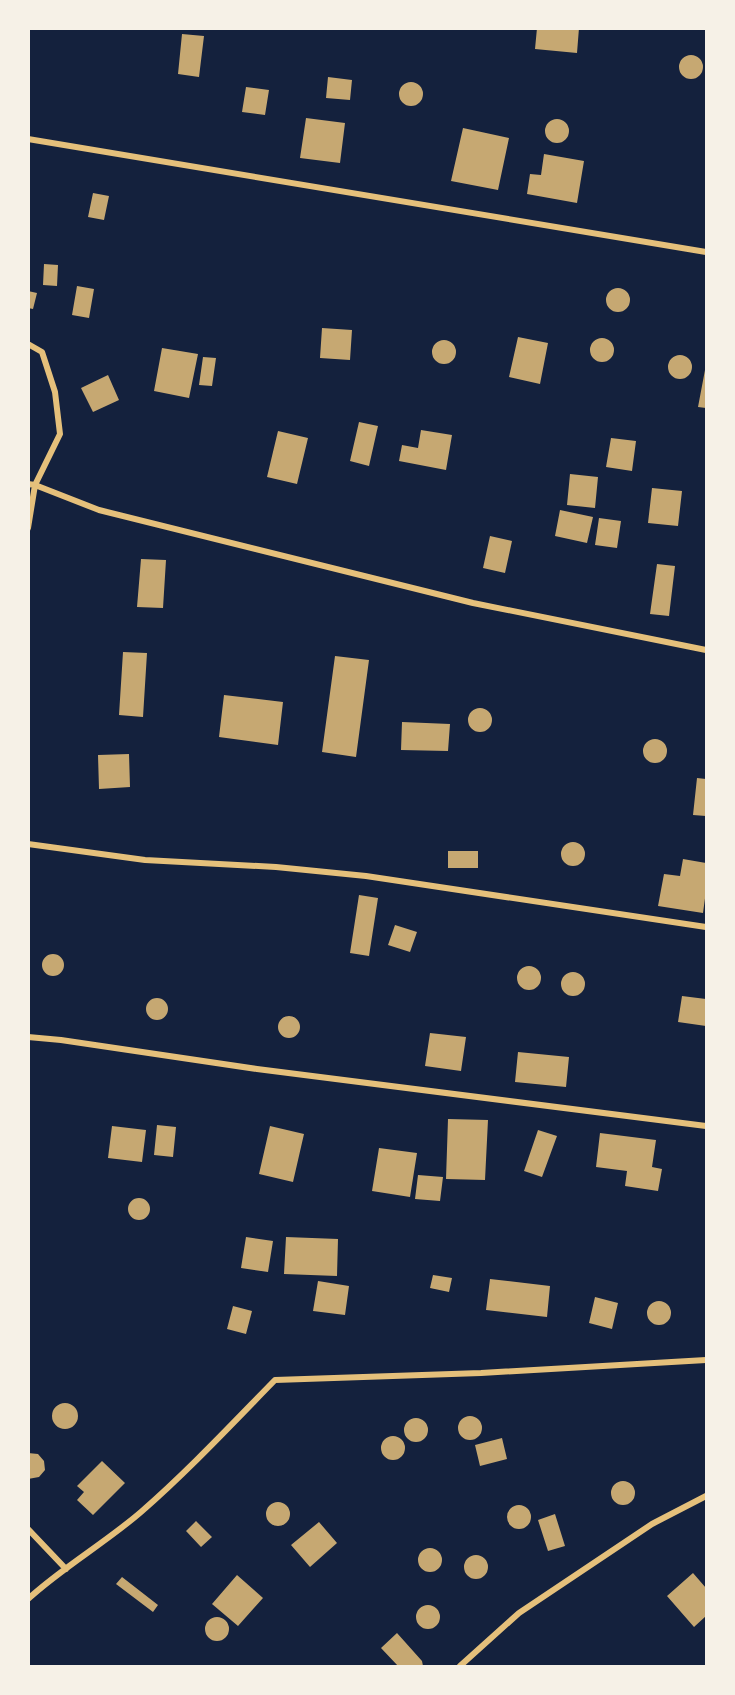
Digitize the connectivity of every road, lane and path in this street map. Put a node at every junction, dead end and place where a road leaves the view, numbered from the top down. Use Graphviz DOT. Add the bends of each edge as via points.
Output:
graph roads {
  1 [pos="28,139"];
  2 [pos="706,252"];
  3 [pos="28,344"];
  4 [pos="32,484"];
  5 [pos="28,528"];
  6 [pos="706,650"];
  7 [pos="28,844"];
  8 [pos="706,927"];
  9 [pos="28,1037"];
  10 [pos="706,1126"];
  11 [pos="706,1360"];
  12 [pos="706,1496"];
  13 [pos="28,1530"];
  14 [pos="66,1569"];
  15 [pos="28,1599"];
  16 [pos="460,1666"];
  1 -- 2 [label="street"];
  3 -- 4 [label="street" via="42,352 55,392 60,434"];
  4 -- 5 [label="street"];
  4 -- 6 [label="street" via="99,510 472,603"];
  7 -- 8 [label="street" via="144,860 366,876"];
  9 -- 10 [label="street"];
  11 -- 14 [label="street" via="275,1380 140,1512"];
  12 -- 16 [label="street" via="652,1524 519,1613"];
  13 -- 14 [label="street"];
  14 -- 15 [label="street"];
}
